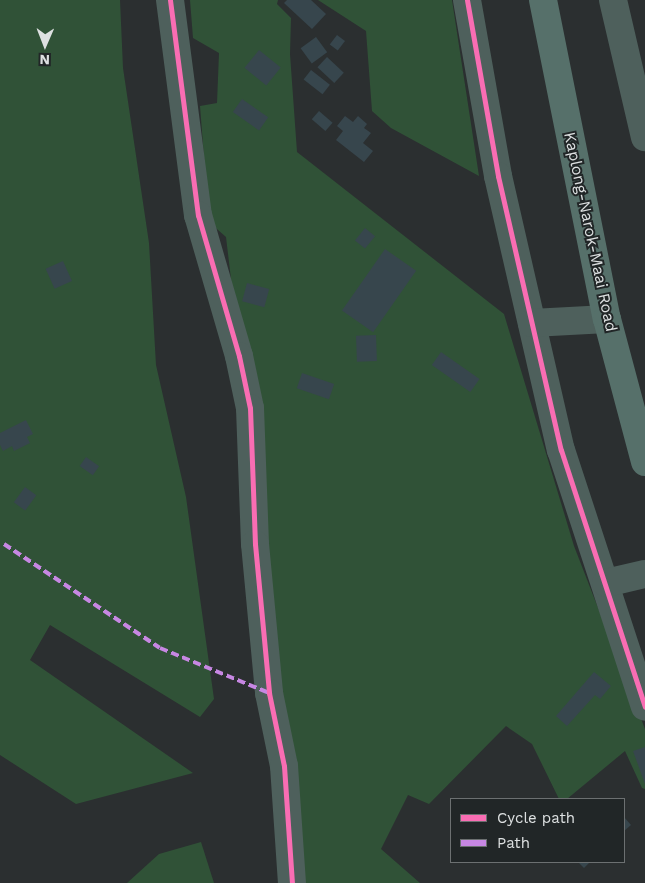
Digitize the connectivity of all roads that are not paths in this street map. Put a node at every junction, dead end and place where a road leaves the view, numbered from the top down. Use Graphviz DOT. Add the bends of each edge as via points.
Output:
graph roads {
  1 [pos="170,0"];
  2 [pos="467,0"];
  3 [pos="543,0"];
  4 [pos="614,0"];
  5 [pos="645,138"];
  6 [pos="607,319"];
  7 [pos="532,323"];
  8 [pos="645,462"];
  9 [pos="645,574"];
  10 [pos="606,583"];
  11 [pos="645,707"];
  12 [pos="292,883"];
  1 -- 12 [label="street" via="198,216 239,356 250,408 255,544 269,693 284,766"];
  2 -- 7 [label="street" via="498,176"];
  3 -- 6 [label="highway, Kaplong-Narok-Maai Road"];
  4 -- 5 [label="street"];
  6 -- 7 [label="street"];
  6 -- 8 [label="highway, Kaplong-Narok-Maai Road"];
  7 -- 10 [label="street" via="561,450"];
  9 -- 10 [label="street"];
  10 -- 11 [label="street"];
}
